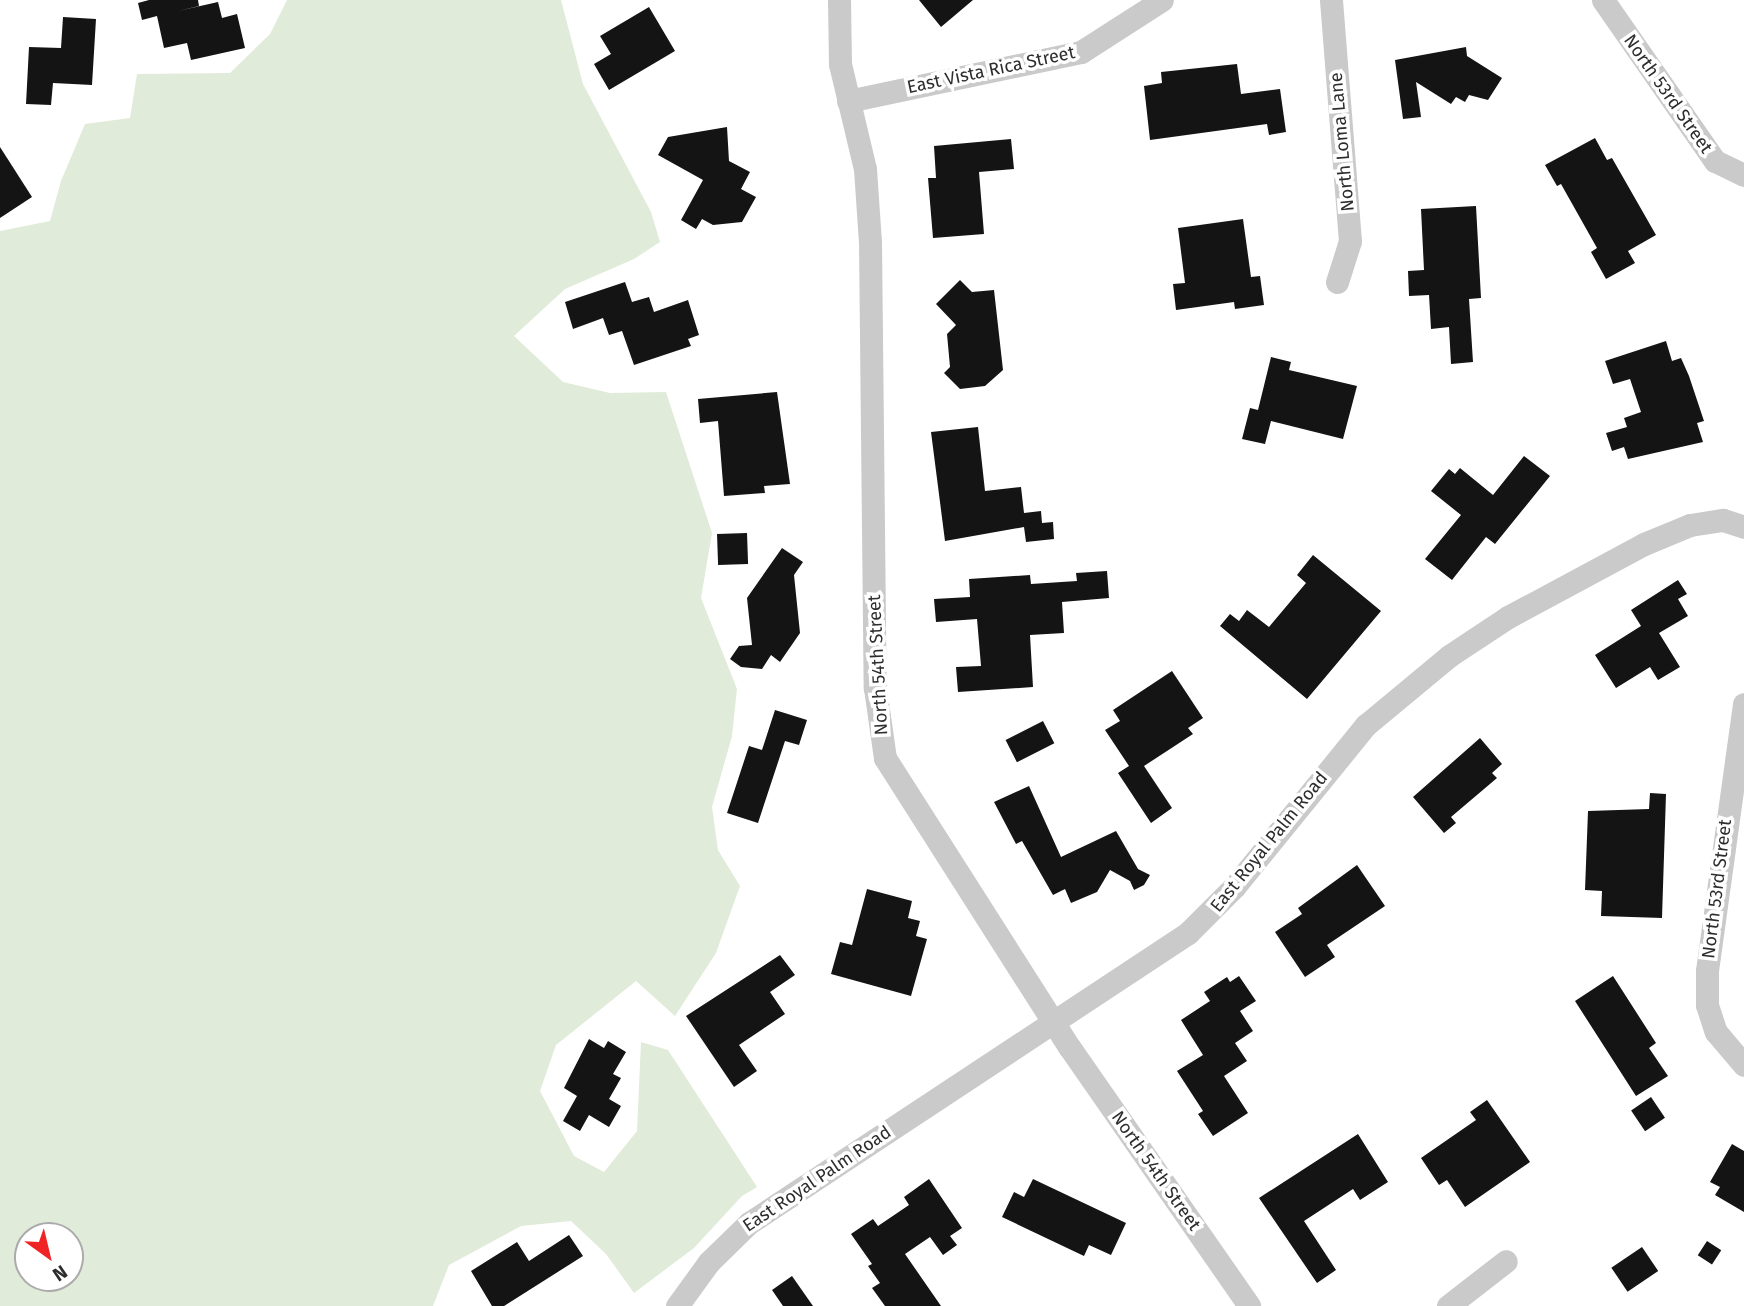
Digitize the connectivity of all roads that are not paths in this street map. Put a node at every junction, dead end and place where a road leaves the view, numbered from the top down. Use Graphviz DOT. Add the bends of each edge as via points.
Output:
graph roads {
  1 [pos="839,0"];
  2 [pos="1162,0"];
  3 [pos="1331,0"];
  4 [pos="1603,0"];
  5 [pos="848,101"];
  6 [pos="1744,175"];
  7 [pos="1337,282"];
  8 [pos="1744,527"];
  9 [pos="1744,704"];
  10 [pos="1055,1021"];
  11 [pos="1744,1065"];
  12 [pos="1506,1261"];
  13 [pos="677,1306"];
  14 [pos="1249,1306"];
  15 [pos="1448,1306"];
  1 -- 5 [label="street, North 54th Street" via="840,64"];
  2 -- 5 [label="street, East Vista Rica Street" via="1081,52"];
  3 -- 7 [label="street, North Loma Lane" via="1350,241"];
  4 -- 6 [label="street, North 53rd Street" via="1715,161"];
  5 -- 10 [label="street, North 54th Street" via="865,169 870,242 875,688 885,758"];
  8 -- 10 [label="street, East Royal Palm Road" via="1723,520 1690,525 1644,544 1508,617 1449,656 1366,724 1217,907 1188,933"];
  9 -- 11 [label="street, North 53rd Street" via="1707,971 1707,1005 1716,1032"];
  10 -- 13 [label="street, East Royal Palm Road" via="749,1223 709,1262"];
  10 -- 14 [label="street, North 54th Street"];
  12 -- 15 [label="street"];
}
